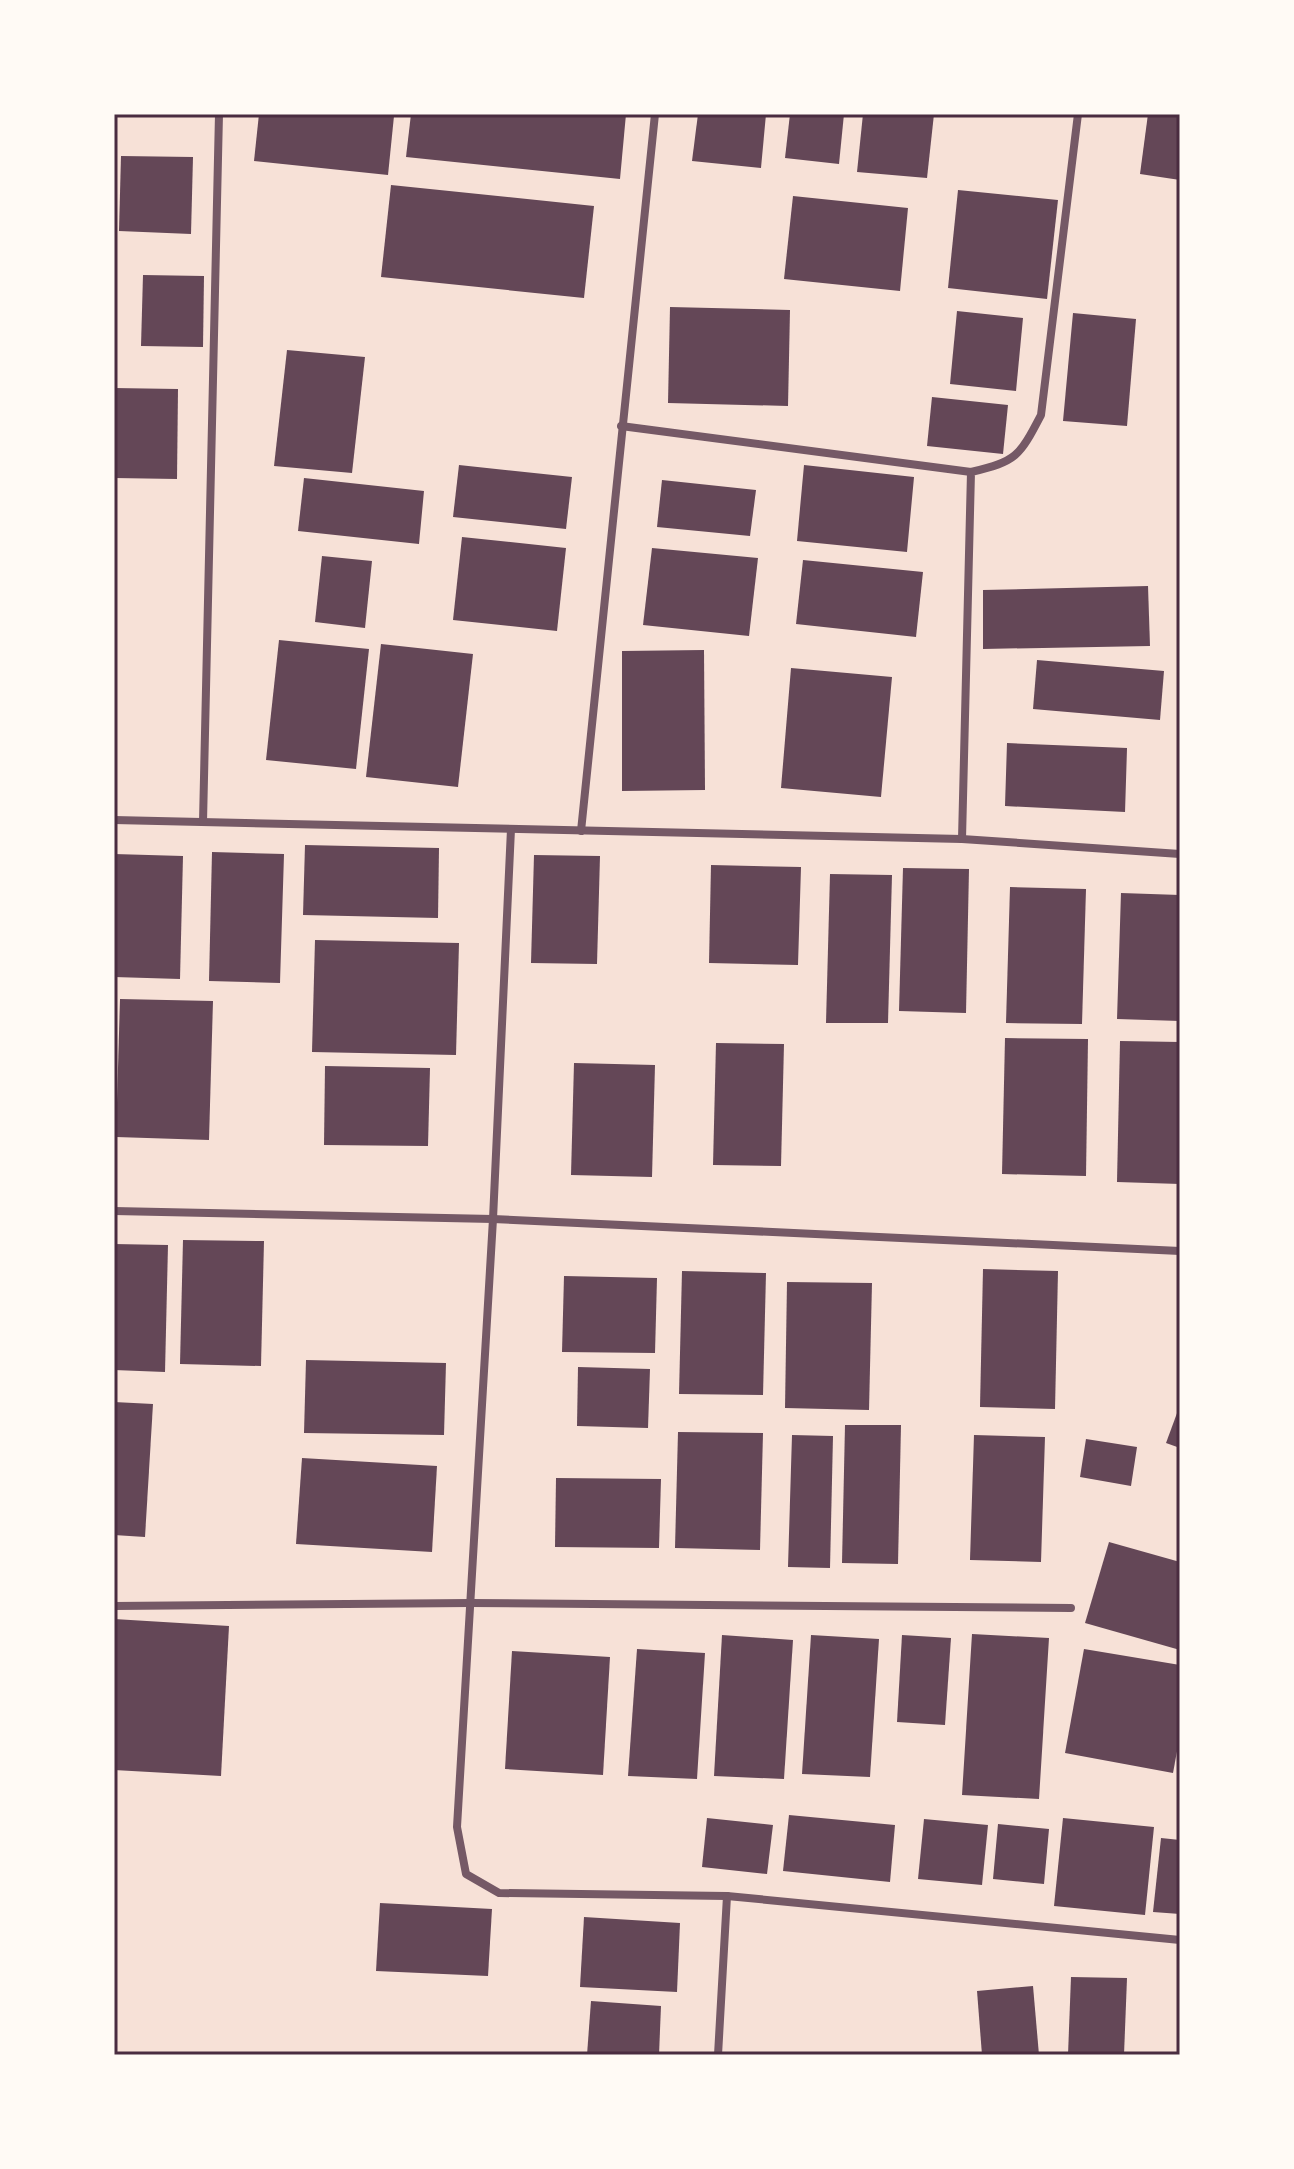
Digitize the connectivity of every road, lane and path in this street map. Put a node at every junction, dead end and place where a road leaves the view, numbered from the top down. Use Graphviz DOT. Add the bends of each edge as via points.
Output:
graph roads {
  1 [pos="219,114"];
  2 [pos="655,114"];
  3 [pos="1078,114"];
  4 [pos="621,426"];
  5 [pos="971,472"];
  6 [pos="114,820"];
  7 [pos="203,822"];
  8 [pos="511,829"];
  9 [pos="581,831"];
  10 [pos="962,839"];
  11 [pos="1180,854"];
  12 [pos="114,1211"];
  13 [pos="493,1219"];
  14 [pos="1180,1251"];
  15 [pos="470,1603"];
  16 [pos="114,1606"];
  17 [pos="1071,1608"];
  18 [pos="727,1896"];
  19 [pos="1180,1940"];
  20 [pos="718,2055"];
  1 -- 7 [label="street"];
  2 -- 4 [label="street"];
  3 -- 5 [label="street" via="1041,415 1026,445 1006,464"];
  4 -- 5 [label="street"];
  4 -- 9 [label="street"];
  5 -- 10 [label="street"];
  6 -- 7 [label="street"];
  7 -- 8 [label="street"];
  8 -- 9 [label="street"];
  8 -- 13 [label="street"];
  9 -- 10 [label="street"];
  10 -- 11 [label="street"];
  12 -- 13 [label="street"];
  13 -- 14 [label="street"];
  13 -- 15 [label="street"];
  15 -- 16 [label="street"];
  15 -- 17 [label="street"];
  15 -- 18 [label="street" via="457,1827 466,1874 499,1893"];
  18 -- 19 [label="street"];
  18 -- 20 [label="street"];
}
